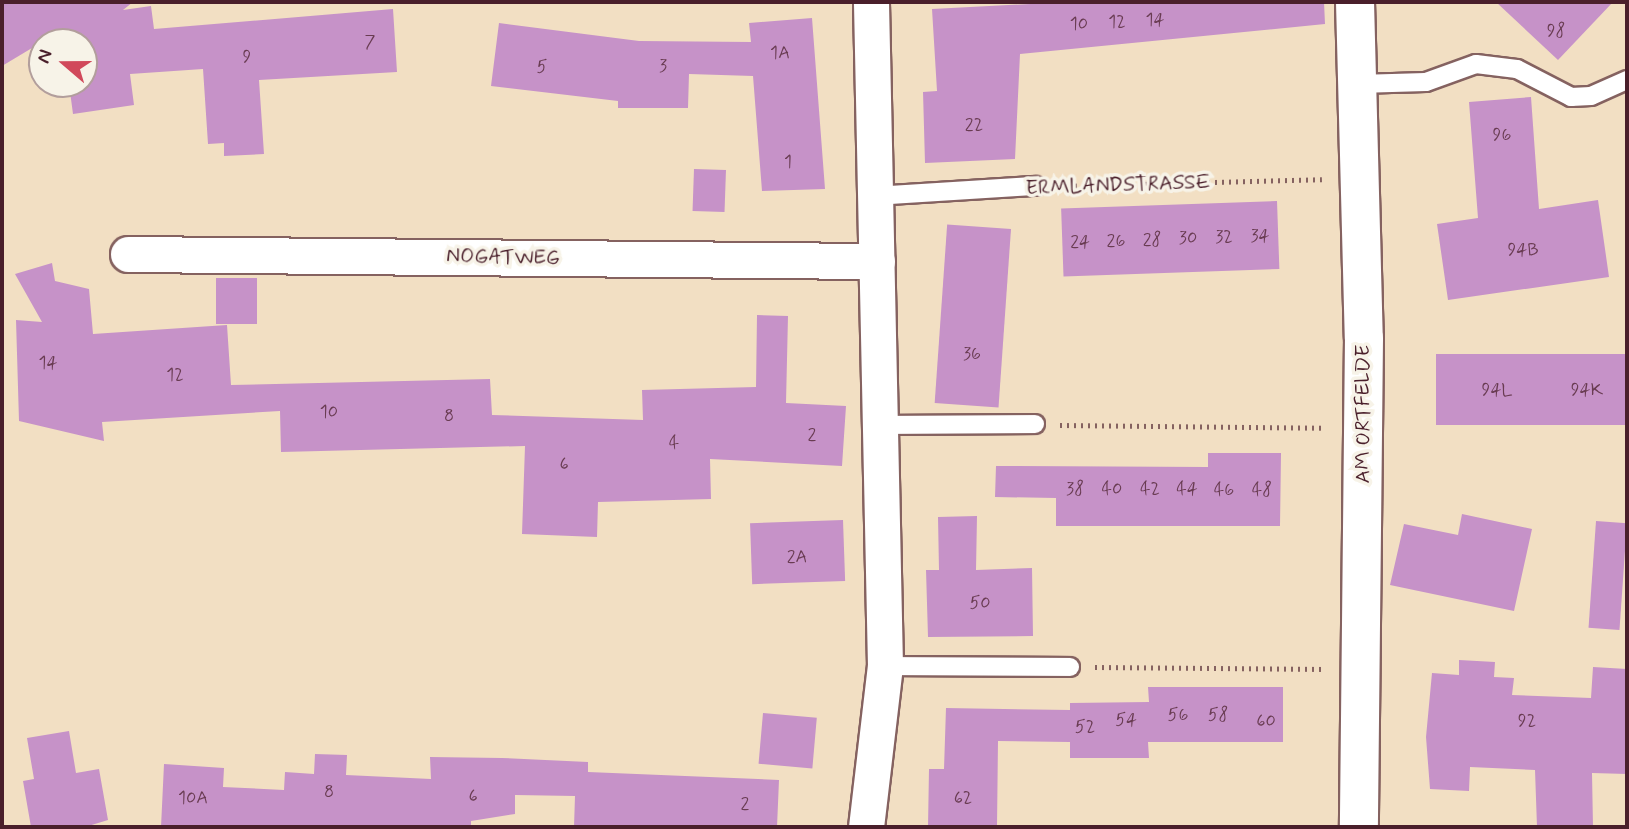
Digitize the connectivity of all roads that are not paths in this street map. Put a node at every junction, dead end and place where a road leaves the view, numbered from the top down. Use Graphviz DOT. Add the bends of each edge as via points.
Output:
graph roads {
  1 [pos="872,2"];
  2 [pos="1355,2"];
  3 [pos="1627,80"];
  4 [pos="1358,85"];
  5 [pos="1036,186"];
  6 [pos="875,195"];
  7 [pos="128,254"];
  8 [pos="877,261"];
  9 [pos="1035,424"];
  10 [pos="885,425"];
  11 [pos="885,666"];
  12 [pos="1070,667"];
  13 [pos="866,827"];
  14 [pos="1359,827"];
  1 -- 6 [label="street"];
  2 -- 4 [label="main road, AM ORTFELDE"];
  3 -- 4 [label="lane" via="1591,96 1571,97 1517,68 1476,64 1426,82"];
  4 -- 14 [label="main road, AM ORTFELDE" via="1364,428"];
  5 -- 6 [label="lane, ERMLANDSTRASSE"];
  6 -- 8 [label="street"];
  7 -- 8 [label="street, NOGATWEG"];
  8 -- 10 [label="street"];
  9 -- 10 [label="lane"];
  10 -- 11 [label="street"];
  11 -- 12 [label="lane"];
  11 -- 13 [label="street"];
}
